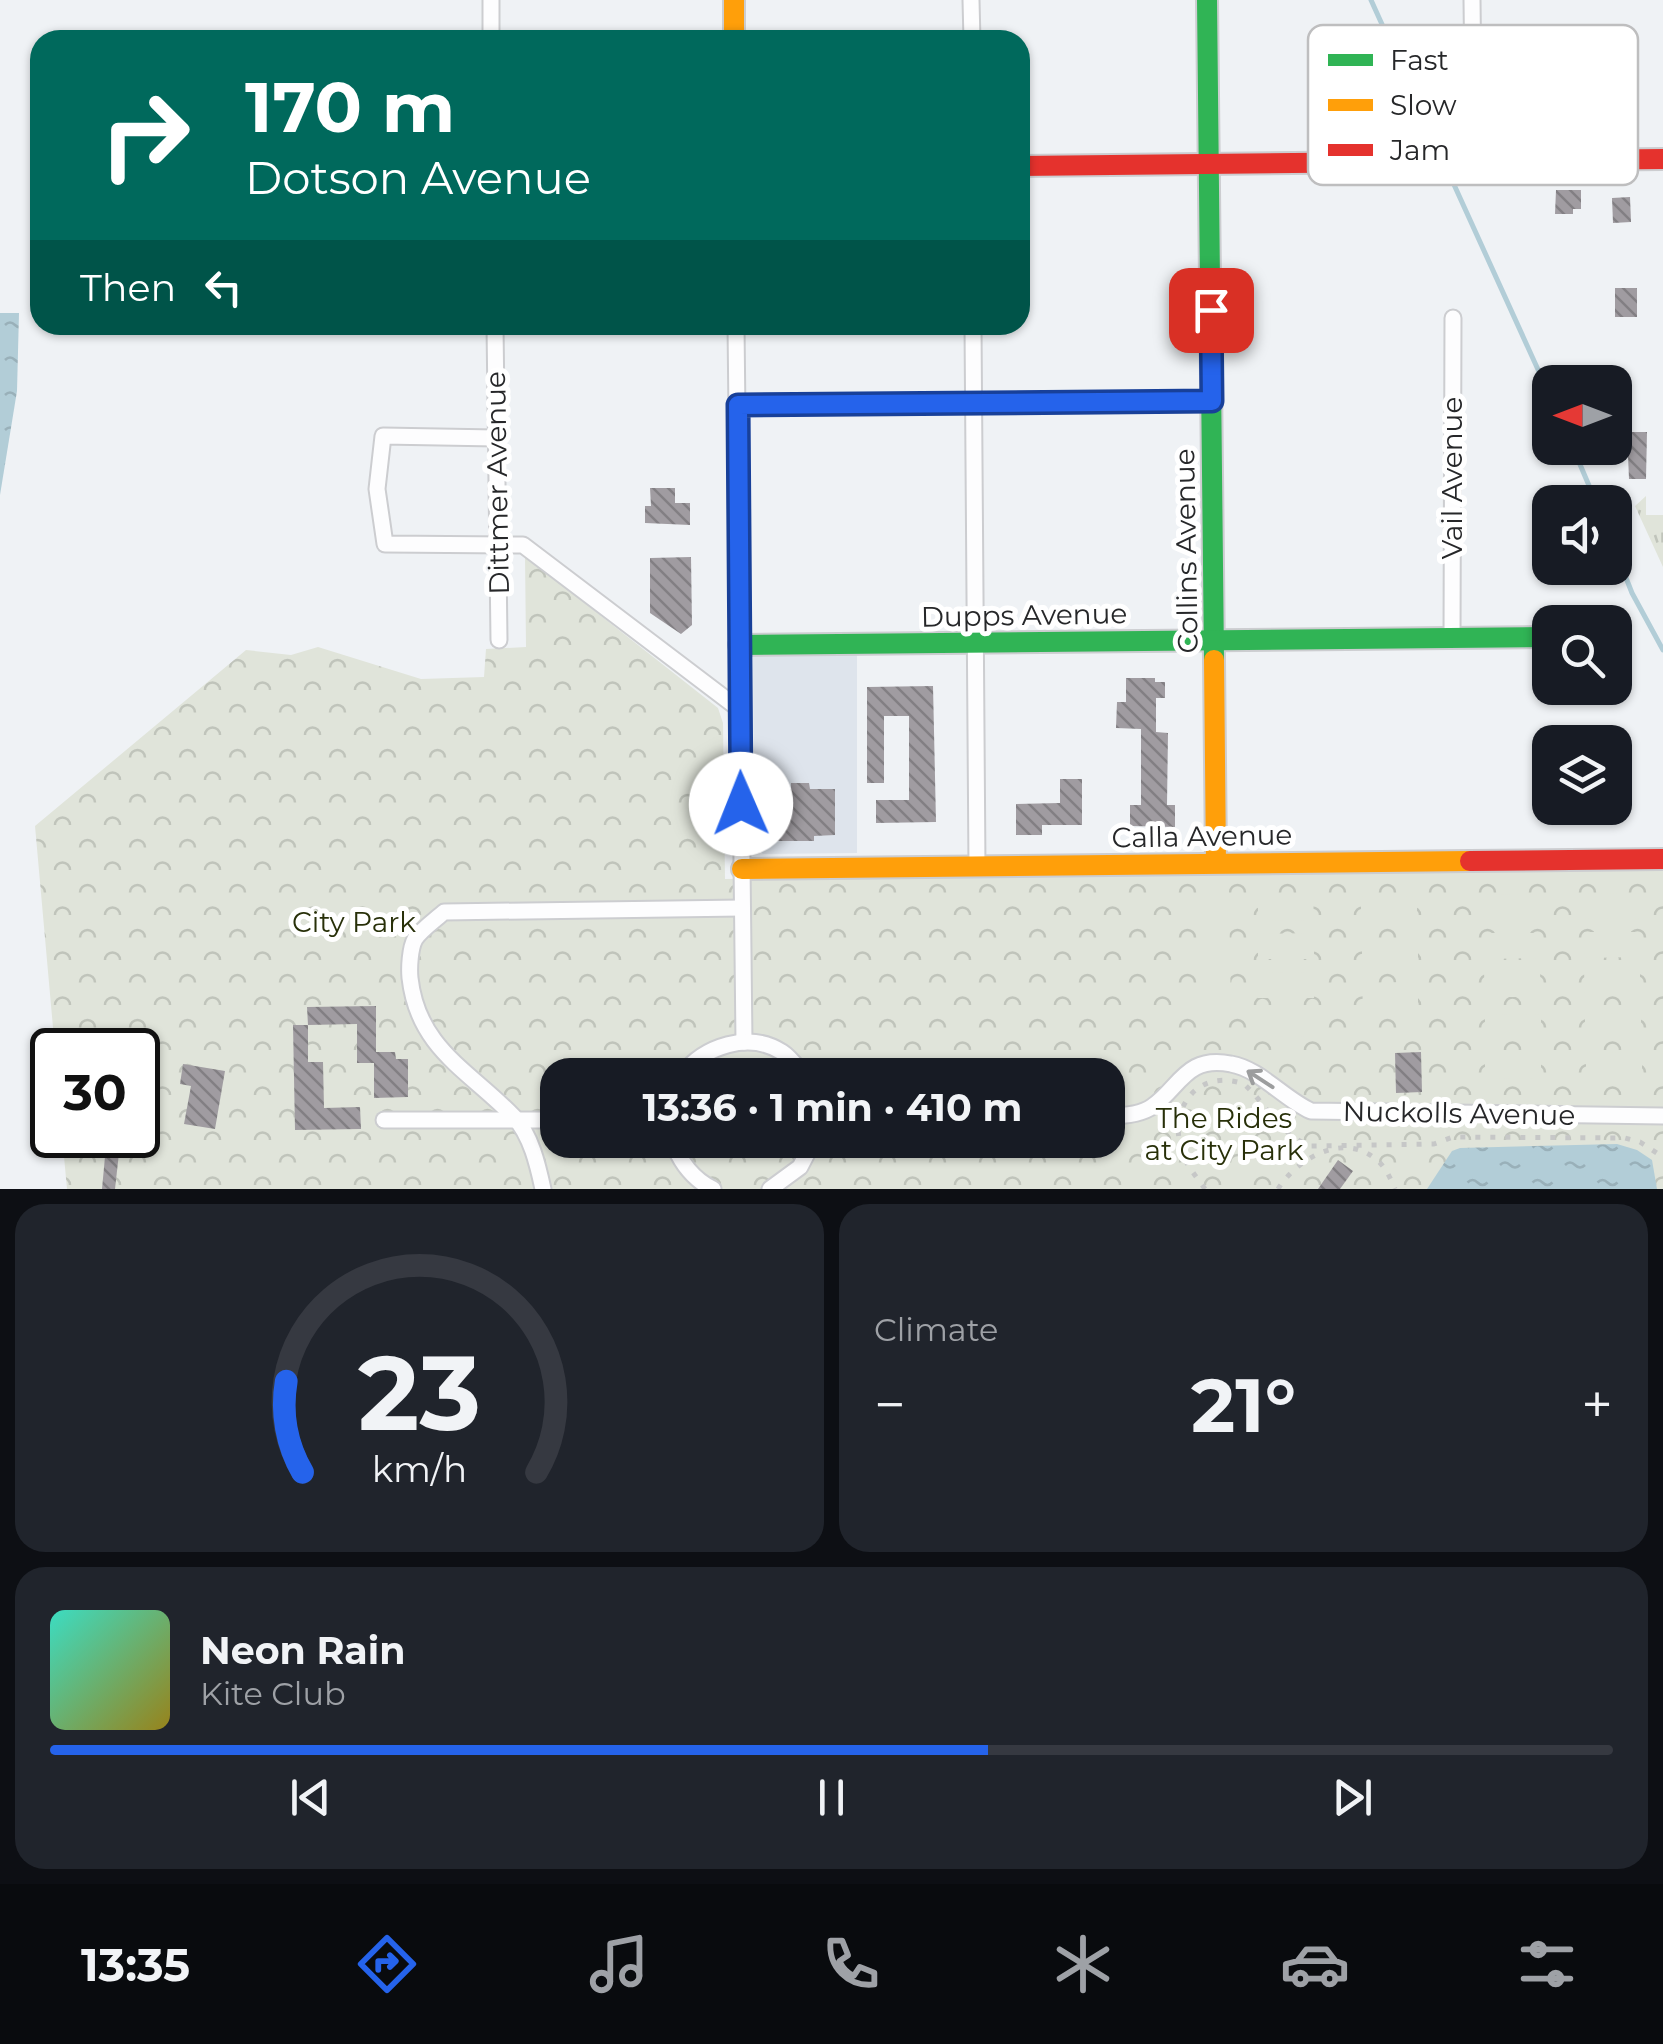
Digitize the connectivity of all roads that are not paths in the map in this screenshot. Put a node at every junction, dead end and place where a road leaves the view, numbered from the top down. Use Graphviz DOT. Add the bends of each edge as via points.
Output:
graph roads {
  1 [pos="491,0"];
  2 [pos="734,0"];
  3 [pos="971,0"];
  4 [pos="1208,0"];
  5 [pos="1472,0"];
  6 [pos="1472,25"];
  7 [pos="492,30"];
  8 [pos="734,30"];
  9 [pos="972,30"];
  10 [pos="1638,159"];
  11 [pos="1663,159"];
  12 [pos="1308,163"];
  13 [pos="1209,164"];
  14 [pos="1030,166"];
  15 [pos="1452,318"];
  16 [pos="495,335"];
  17 [pos="736,335"];
  18 [pos="973,335"];
  19 [pos="1212,401"];
  20 [pos="974,404"];
  21 [pos="738,405"];
  22 [pos="496,438"];
  23 [pos="498,543"];
  24 [pos="1532,637"];
  25 [pos="1452,638"];
  26 [pos="500,640"];
  27 [pos="1214,642"];
  28 [pos="976,643"];
  29 [pos="739,644"];
  30 [pos="739,710"];
  31 [pos="1663,860"];
  32 [pos="1216,862"];
  33 [pos="977,866"];
  34 [pos="742,869"];
  35 [pos="742,908"];
  36 [pos="744,1042"];
  37 [pos="700,1058"];
  38 [pos="789,1058"];
  39 [pos="1125,1116"];
  40 [pos="1663,1116"];
  41 [pos="384,1120"];
  42 [pos="517,1120"];
  43 [pos="540,1120"];
  44 [pos="678,1158"];
  45 [pos="805,1158"];
  46 [pos="543,1189"];
  47 [pos="713,1189"];
  48 [pos="770,1189"];
  1 -- 7 [label="street"];
  2 -- 8 [label="street"];
  3 -- 9 [label="street"];
  4 -- 13 [label="street, Collins Avenue"];
  5 -- 6 [label="street"];
  10 -- 11 [label="street"];
  12 -- 13 [label="street"];
  13 -- 14 [label="street"];
  13 -- 19 [label="street, Collins Avenue"];
  15 -- 25 [label="street, Vail Avenue"];
  16 -- 22 [label="street, Dittmer Avenue"];
  17 -- 21 [label="street"];
  18 -- 20 [label="street"];
  19 -- 20 [label="street"];
  19 -- 27 [label="street, Collins Avenue"];
  20 -- 21 [label="street"];
  20 -- 28 [label="street"];
  21 -- 29 [label="street"];
  22 -- 23 [label="street, Dittmer Avenue"];
  22 -- 23 [label="street" via="382,436 377,489 385,544"];
  23 -- 26 [label="street, Dittmer Avenue"];
  23 -- 30 [label="street" via="523,545"];
  24 -- 25 [label="street, Dupps Avenue"];
  25 -- 27 [label="street, Dupps Avenue"];
  27 -- 28 [label="street, Dupps Avenue"];
  27 -- 32 [label="street, Collins Avenue"];
  28 -- 29 [label="street, Dupps Avenue"];
  28 -- 33 [label="street"];
  29 -- 30 [label="street"];
  30 -- 34 [label="street"];
  31 -- 32 [label="street, Calla Avenue"];
  32 -- 33 [label="street, Calla Avenue"];
  33 -- 34 [label="street, Calla Avenue"];
  34 -- 35 [label="street"];
  35 -- 36 [label="street"];
  35 -- 42 [label="street" via="444,912 415,940 413,1000 444,1054"];
  36 -- 37 [label="street"];
  36 -- 38 [label="street" via="771,1046"];
  40 -- 39 [label="street, Nuckolls Avenue, one-way" via="1311,1111 1254,1073 1214,1063 1195,1067 1154,1106"];
  41 -- 42 [label="street"];
  42 -- 43 [label="street"];
  42 -- 46 [label="street"];
  44 -- 47 [label="street"];
  45 -- 48 [label="street"];
}
